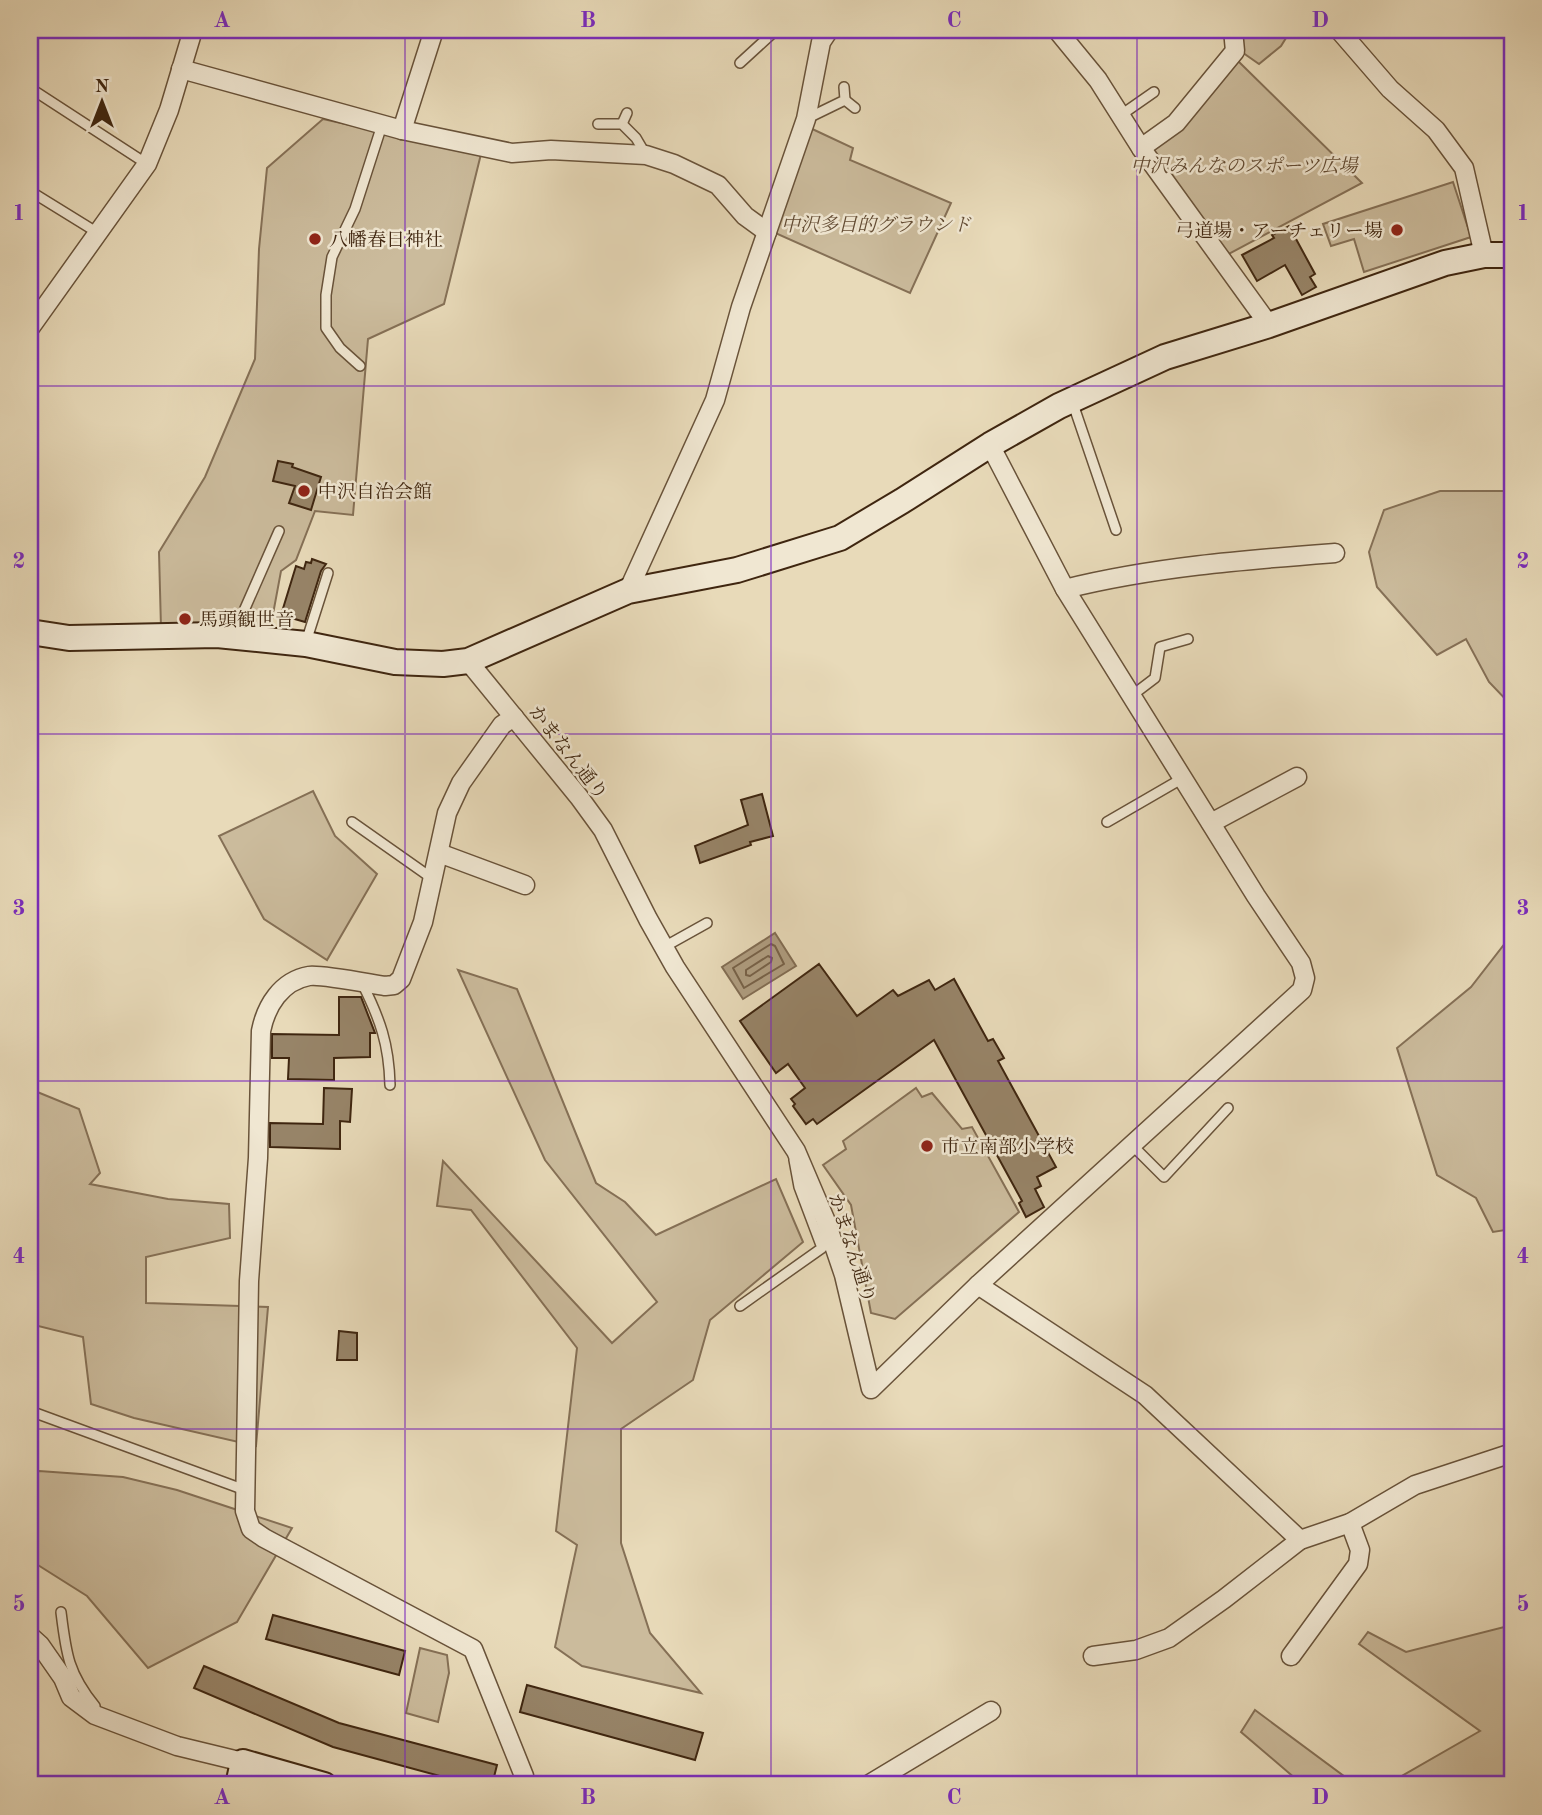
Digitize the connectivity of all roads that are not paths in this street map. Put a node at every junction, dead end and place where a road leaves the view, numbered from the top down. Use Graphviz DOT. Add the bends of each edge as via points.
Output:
graph roads {
  1 [pos="193,30"];
  2 [pos="434,30"];
  3 [pos="776,30"];
  4 [pos="1057,30"];
  5 [pos="1233,30"];
  6 [pos="1339,30"];
  7 [pos="819,34"];
  8 [pos="740,63"];
  9 [pos="181,69"];
  10 [pos="844,87"];
  11 [pos="30,88"];
  12 [pos="1154,92"];
  13 [pos="845,100"];
  14 [pos="855,108"];
  15 [pos="628,113"];
  16 [pos="1121,115"];
  17 [pos="806,119"];
  18 [pos="598,124"];
  19 [pos="622,124"];
  20 [pos="382,125"];
  21 [pos="402,130"];
  22 [pos="1141,148"];
  23 [pos="646,155"];
  24 [pos="147,164"];
  25 [pos="30,191"];
  26 [pos="767,232"];
  27 [pos="98,233"];
  28 [pos="1512,255"];
  29 [pos="1484,256"];
  30 [pos="1269,325"];
  31 [pos="30,328"];
  32 [pos="360,366"];
  33 [pos="1072,400"];
  34 [pos="990,445"];
  35 [pos="1116,530"];
  36 [pos="279,531"];
  37 [pos="1335,553"];
  38 [pos="328,573"];
  39 [pos="1065,589"];
  40 [pos="628,592"];
  41 [pos="30,632"];
  42 [pos="239,636"];
  43 [pos="1188,639"];
  44 [pos="306,644"];
  45 [pos="468,661"];
  46 [pos="1130,697"];
  47 [pos="514,717"];
  48 [pos="1297,777"];
  49 [pos="1183,778"];
  50 [pos="352,822"];
  51 [pos="1107,822"];
  52 [pos="1212,823"];
  53 [pos="439,853"];
  54 [pos="433,879"];
  55 [pos="524,886"];
  56 [pos="707,923"];
  57 [pos="664,947"];
  58 [pos="362,983"];
  59 [pos="390,1085"];
  60 [pos="1228,1108"];
  61 [pos="1132,1145"];
  62 [pos="796,1151"];
  63 [pos="978,1285"];
  64 [pos="740,1306"];
  65 [pos="30,1411"];
  66 [pos="1512,1453"];
  67 [pos="245,1490"];
  68 [pos="1350,1523"];
  69 [pos="1300,1539"];
  70 [pos="61,1612"];
  71 [pos="30,1636"];
  72 [pos="1093,1656"];
  73 [pos="1291,1656"];
  74 [pos="991,1711"];
  75 [pos="94,1715"];
  76 [pos="241,1773"];
  77 [pos="324,1785"];
  78 [pos="525,1785"];
  79 [pos="868,1785"];
  1 -- 9 [label="street"];
  2 -- 21 [label="street"];
  3 -- 8 [label="lane"];
  4 -- 16 [label="street"];
  5 -- 22 [label="street" via="1235,51 1176,123"];
  6 -- 29 [label="street" via="1390,89 1436,130 1464,168"];
  7 -- 17 [label="street"];
  9 -- 20 [label="street"];
  9 -- 24 [label="street"];
  10 -- 13 [label="lane"];
  11 -- 24 [label="lane"];
  12 -- 16 [label="lane"];
  13 -- 14 [label="lane"];
  13 -- 17 [label="lane"];
  15 -- 19 [label="lane"];
  16 -- 22 [label="street"];
  17 -- 26 [label="street"];
  18 -- 19 [label="lane"];
  19 -- 23 [label="lane"];
  20 -- 21 [label="street"];
  20 -- 32 [label="lane" via="355,209 332,257 326,295 326,328"];
  21 -- 23 [label="street" via="512,153 551,149"];
  22 -- 30 [label="street"];
  23 -- 26 [label="street" via="718,185 745,216"];
  24 -- 27 [label="street"];
  25 -- 27 [label="lane"];
  26 -- 40 [label="street" via="715,400"];
  27 -- 31 [label="street"];
  28 -- 29 [label="street"];
  29 -- 30 [label="street" via="1445,263"];
  30 -- 33 [label="street" via="1165,357"];
  33 -- 34 [label="street"];
  33 -- 35 [label="lane"];
  34 -- 39 [label="street"];
  34 -- 40 [label="street" via="840,538 737,570"];
  36 -- 42 [label="lane" via="243,613"];
  37 -- 39 [label="street" via="1114,576"];
  38 -- 44 [label="lane"];
  39 -- 46 [label="street"];
  40 -- 45 [label="street"];
  41 -- 42 [label="street" via="69,638"];
  42 -- 44 [label="street"];
  43 -- 46 [label="lane" via="1160,647 1155,678"];
  44 -- 45 [label="street" via="395,662"];
  45 -- 47 [label="street, かまなん通り"];
  46 -- 49 [label="street"];
  47 -- 53 [label="street" via="502,725 461,783 447,813"];
  47 -- 57 [label="street, かまなん通り" via="603,830"];
  48 -- 52 [label="street"];
  49 -- 51 [label="lane"];
  49 -- 52 [label="street"];
  50 -- 54 [label="lane"];
  52 -- 61 [label="street" via="1301,963 1303,990"];
  53 -- 54 [label="street"];
  53 -- 55 [label="street"];
  54 -- 58 [label="street" via="423,922 401,979 386,986"];
  56 -- 57 [label="lane"];
  57 -- 62 [label="street, かまなん通り"];
  58 -- 59 [label="lane" via="386,1037"];
  58 -- 67 [label="street" via="309,976 277,993 263,1020 249,1281"];
  60 -- 61 [label="lane" via="1164,1177"];
  61 -- 63 [label="street"];
  62 -- 63 [label="street, かまなん通り" via="844,1275 871,1389"];
  62 -- 64 [label="lane" via="793,1163 799,1187 822,1248"];
  63 -- 69 [label="street" via="1144,1395"];
  65 -- 67 [label="lane"];
  66 -- 68 [label="street" via="1415,1485"];
  67 -- 78 [label="street" via="251,1529 473,1649"];
  68 -- 69 [label="street"];
  68 -- 73 [label="street" via="1360,1550 1358,1564"];
  69 -- 72 [label="street" via="1169,1638 1136,1650"];
  70 -- 75 [label="lane" via="66,1656 95,1706"];
  71 -- 75 [label="street" via="63,1678 71,1697"];
  74 -- 79 [label="street"];
  75 -- 76 [label="street"];
  76 -- 77 [label="street"];
}
